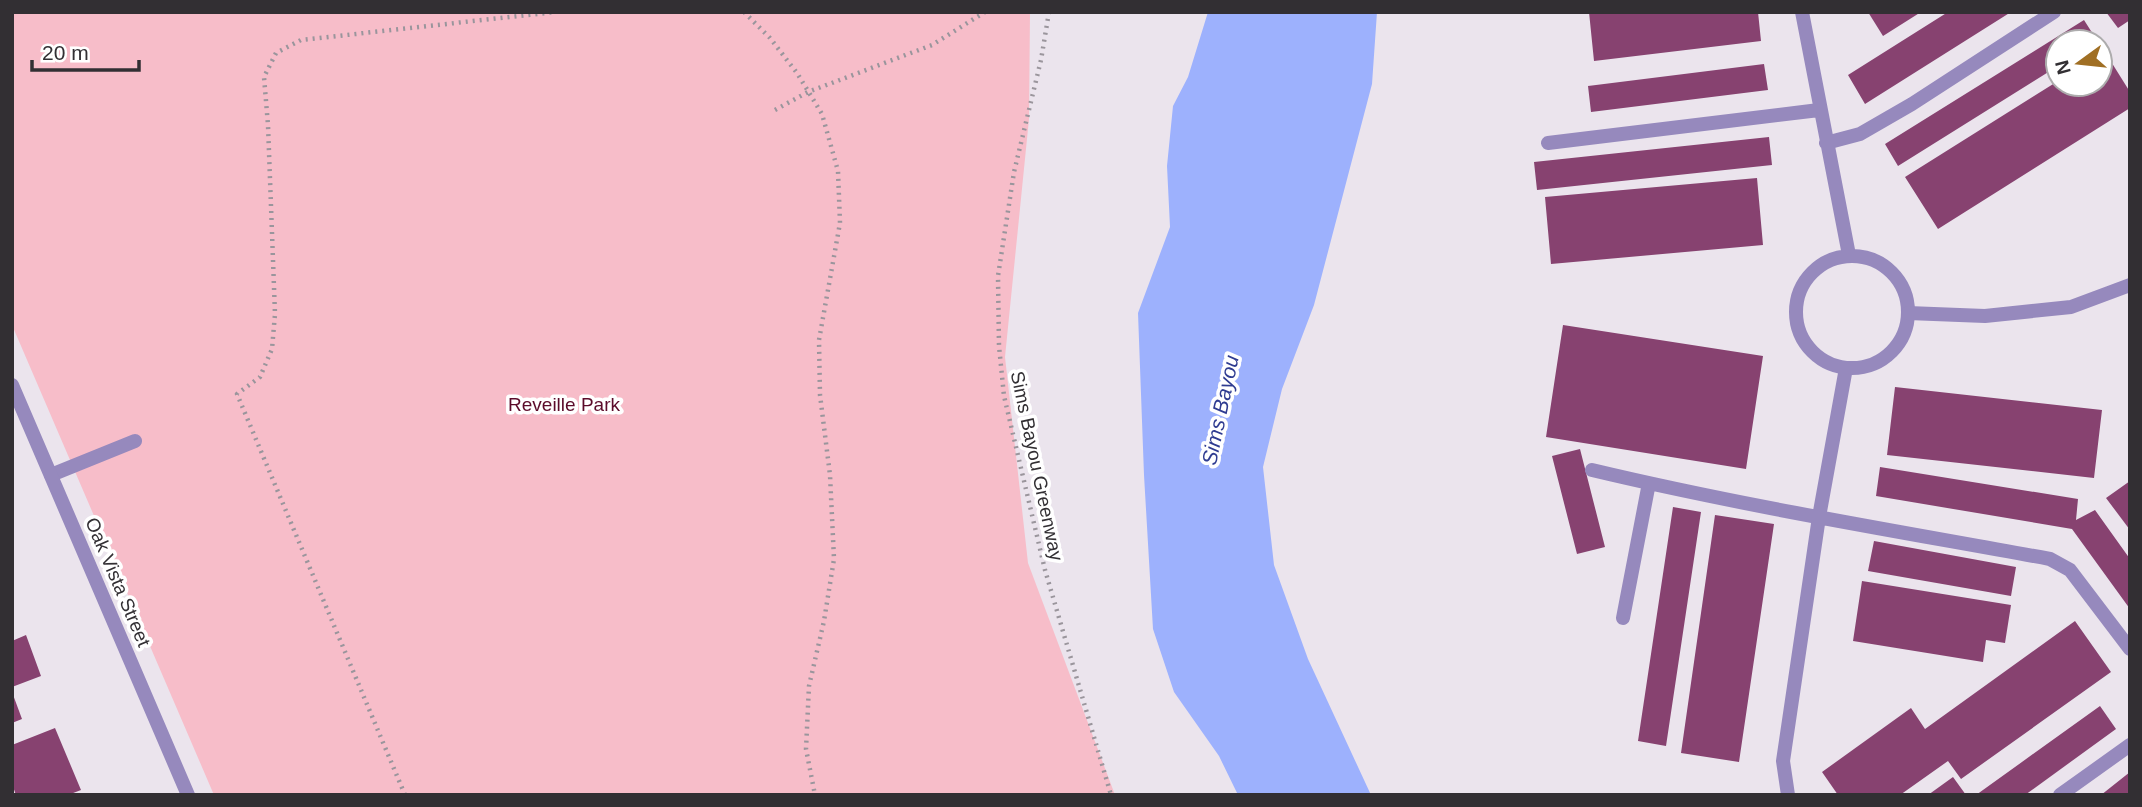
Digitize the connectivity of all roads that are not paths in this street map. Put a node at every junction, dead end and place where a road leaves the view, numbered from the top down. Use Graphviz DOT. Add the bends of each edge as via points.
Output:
graph roads {
  1 [pos="1802,12"];
  2 [pos="2054,12"];
  3 [pos="1819,110"];
  4 [pos="1826,142"];
  5 [pos="1548,143"];
  6 [pos="1849,256"];
  7 [pos="2130,285"];
  8 [pos="1908,313"];
  9 [pos="1846,368"];
  10 [pos="12,385"];
  11 [pos="135,441"];
  12 [pos="1592,470"];
  13 [pos="51,475"];
  14 [pos="1649,483"];
  15 [pos="1819,517"];
  16 [pos="1623,618"];
  17 [pos="2130,649"];
  18 [pos="2130,745"];
  19 [pos="188,795"];
  20 [pos="1787,795"];
  21 [pos="2060,795"];
  1 -- 3 [label="street"];
  2 -- 4 [label="street" via="1860,134"];
  3 -- 4 [label="street"];
  3 -- 5 [label="street"];
  4 -- 6 [label="street"];
  6 -- 8 [label="street" via="1868,257 1897,278"];
  6 -- 9 [label="street" via="1831,259 1815,269 1803,283 1796,310 1802,338 1813,353"];
  7 -- 8 [label="street" via="2071,307 1985,316"];
  8 -- 9 [label="street" via="1905,332 1888,354 1865,367"];
  9 -- 15 [label="street"];
  10 -- 13 [label="street, Oak Vista Street"];
  11 -- 13 [label="street"];
  12 -- 14 [label="street"];
  13 -- 19 [label="street, Oak Vista Street"];
  14 -- 15 [label="street"];
  14 -- 16 [label="street"];
  15 -- 17 [label="street" via="2050,559 2070,570"];
  15 -- 20 [label="street" via="1783,761"];
  18 -- 21 [label="street"];
}
